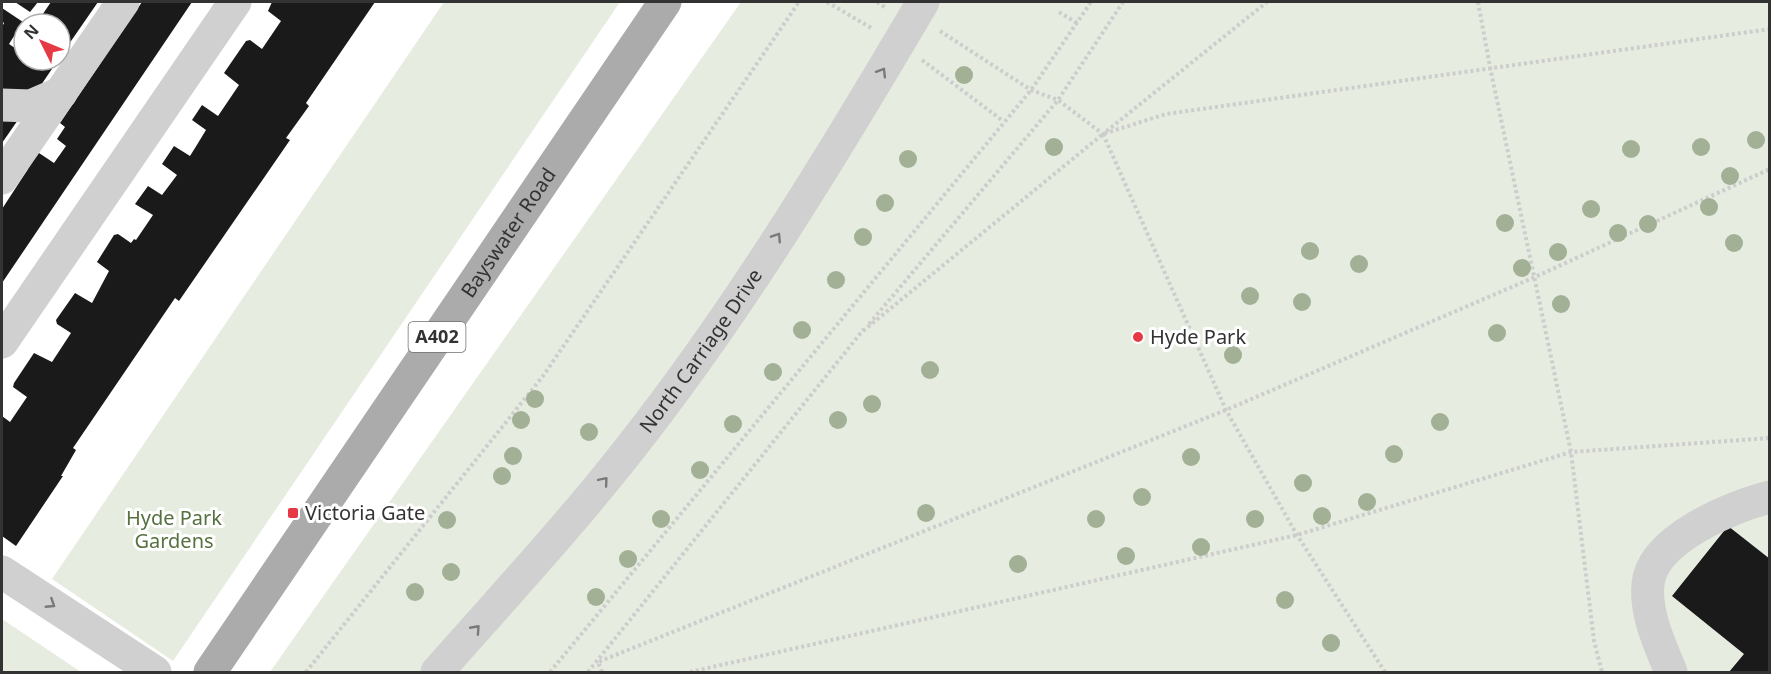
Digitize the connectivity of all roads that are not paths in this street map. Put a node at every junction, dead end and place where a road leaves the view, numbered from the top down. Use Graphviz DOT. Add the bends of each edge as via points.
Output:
graph roads {
  1 [pos="123,2"];
  2 [pos="235,2"];
  3 [pos="665,2"];
  4 [pos="918,10"];
  5 [pos="61,93"];
  6 [pos="2,105"];
  7 [pos="2,178"];
  8 [pos="2,342"];
  9 [pos="1770,497"];
  10 [pos="2,572"];
  11 [pos="154,672"];
  12 [pos="210,672"];
  13 [pos="437,672"];
  14 [pos="1671,672"];
  1 -- 5 [label="street"];
  2 -- 8 [label="street"];
  3 -- 12 [label="main road, Bayswater Road / A402"];
  13 -- 4 [label="street, North Carriage Drive, one-way" via="607,478 667,399 828,160"];
  5 -- 6 [label="street" via="31,106"];
  5 -- 7 [label="street"];
  9 -- 14 [label="street" via="1705,521 1659,559 1648,582 1649,606"];
  10 -- 11 [label="street, one-way"];
}
